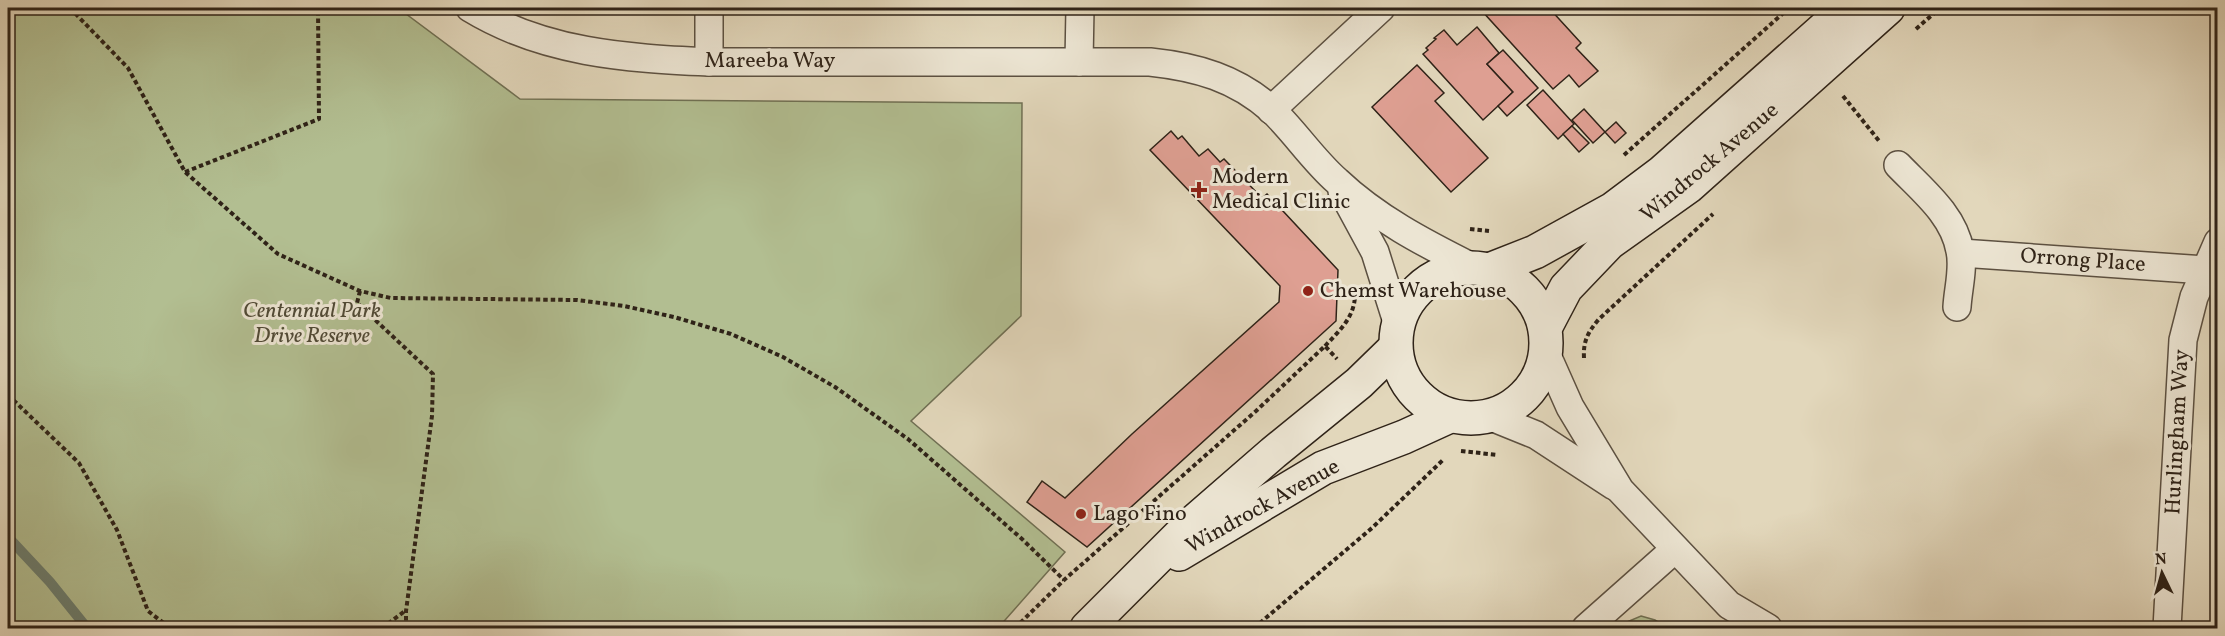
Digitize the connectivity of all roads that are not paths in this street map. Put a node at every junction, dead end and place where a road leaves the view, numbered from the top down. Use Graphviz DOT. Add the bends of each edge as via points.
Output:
graph roads {
  1 [pos="470,8"];
  2 [pos="709,8"];
  3 [pos="1080,8"];
  4 [pos="1382,8"];
  5 [pos="1847,8"];
  6 [pos="1888,8"];
  7 [pos="709,62"];
  8 [pos="1079,62"];
  9 [pos="1271,110"];
  10 [pos="1898,165"];
  11 [pos="1337,182"];
  12 [pos="2217,242"];
  13 [pos="1961,253"];
  14 [pos="1480,269"];
  15 [pos="2205,270"];
  16 [pos="1957,307"];
  17 [pos="1396,335"];
  18 [pos="1545,340"];
  19 [pos="1450,416"];
  20 [pos="1489,416"];
  21 [pos="1620,490"];
  22 [pos="1675,549"];
  23 [pos="1144,574"];
  24 [pos="1087,628"];
  25 [pos="1586,628"];
  26 [pos="1768,628"];
  27 [pos="2167,628"];
  1 -- 7 [label="street, Mareeba Way" via="548,42 591,53"];
  2 -- 7 [label="street"];
  3 -- 8 [label="street"];
  4 -- 9 [label="street"];
  5 -- 14 [label="street, Windrock Avenue" via="1661,173 1613,209 1535,252"];
  6 -- 18 [label="street, Windrock Avenue" via="1689,186 1609,243 1566,288"];
  7 -- 8 [label="street, Mareeba Way"];
  8 -- 9 [label="street, Mareeba Way" via="1185,66 1216,75"];
  9 -- 11 [label="street, Mareeba Way"];
  10 -- 13 [label="street" via="1945,215"];
  11 -- 14 [label="street, Mareeba Way" via="1413,237"];
  11 -- 17 [label="street, Mareeba Way" via="1375,252"];
  12 -- 15 [label="street, Hurlingham Way"];
  13 -- 15 [label="street, Orrong Place"];
  13 -- 16 [label="street"];
  14 -- 17 [label="street" via="1447,271 1425,282 1408,300"];
  14 -- 18 [label="street" via="1509,278 1526,291 1538,308"];
  15 -- 27 [label="street, Hurlingham Way" via="2182,340"];
  17 -- 19 [label="street" via="1400,371 1412,391 1429,406"];
  17 -- 23 [label="street, Windrock Avenue" via="1359,382 1189,526"];
  18 -- 20 [label="street" via="1539,374 1527,393 1510,407"];
  18 -- 21 [label="street" via="1570,407"];
  19 -- 20 [label="street"];
  19 -- 23 [label="street, Windrock Avenue" via="1323,468"];
  20 -- 21 [label="street" via="1536,435"];
  21 -- 22 [label="street"];
  22 -- 25 [label="street"];
  22 -- 26 [label="street" via="1729,605"];
  23 -- 24 [label="street, Windrock Avenue"];
}
